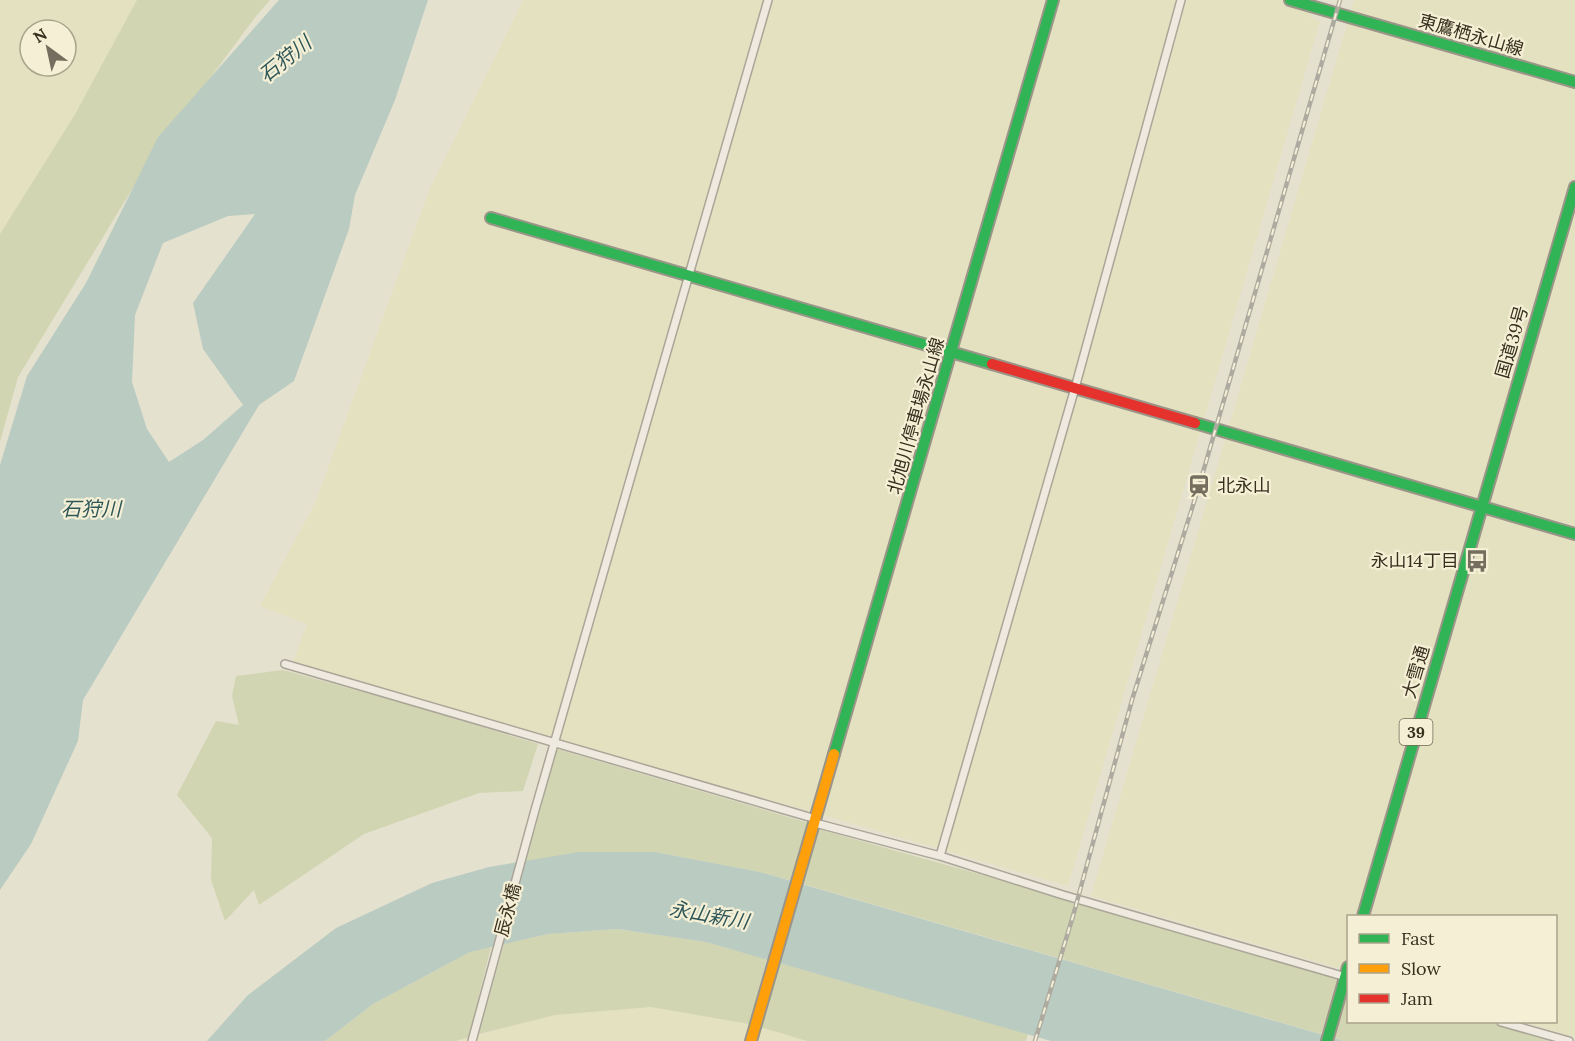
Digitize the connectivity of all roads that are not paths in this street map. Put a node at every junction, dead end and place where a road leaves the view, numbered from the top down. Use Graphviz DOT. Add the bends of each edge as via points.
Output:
graph roads {
  1 [pos="768,0"];
  2 [pos="1053,0"];
  3 [pos="1181,0"];
  4 [pos="1290,0"];
  5 [pos="1575,82"];
  6 [pos="1575,187"];
  7 [pos="491,218"];
  8 [pos="688,276"];
  9 [pos="951,353"];
  10 [pos="1075,388"];
  11 [pos="1481,506"];
  12 [pos="1575,534"];
  13 [pos="285,663"];
  14 [pos="554,742"];
  15 [pos="816,821"];
  16 [pos="940,856"];
  17 [pos="1363,915"];
  18 [pos="1347,974"];
  19 [pos="1347,977"];
  20 [pos="1505,1023"];
  21 [pos="472,1041"];
  22 [pos="752,1041"];
  23 [pos="1327,1041"];
  24 [pos="1569,1041"];
  1 -- 8 [label="street, 辰永橋"];
  2 -- 9 [label="main road, 北旭川停車場永山線"];
  3 -- 10 [label="street"];
  4 -- 5 [label="main road, 東鷹栖永山線"];
  6 -- 11 [label="main road, 国道39号 / 39"];
  7 -- 8 [label="main road"];
  8 -- 9 [label="main road"];
  8 -- 14 [label="street, 辰永橋"];
  9 -- 10 [label="main road"];
  9 -- 15 [label="main road, 北旭川停車場永山線"];
  10 -- 11 [label="main road"];
  10 -- 16 [label="street"];
  11 -- 12 [label="main road"];
  11 -- 17 [label="main road, 大雪通 / 39"];
  13 -- 14 [label="street"];
  14 -- 15 [label="street"];
  14 -- 21 [label="street, 辰永橋"];
  15 -- 16 [label="street"];
  15 -- 22 [label="main road, 北旭川停車場永山線"];
  16 -- 18 [label="street" via="1063,895"];
  19 -- 23 [label="main road"];
  20 -- 24 [label="street"];
}
